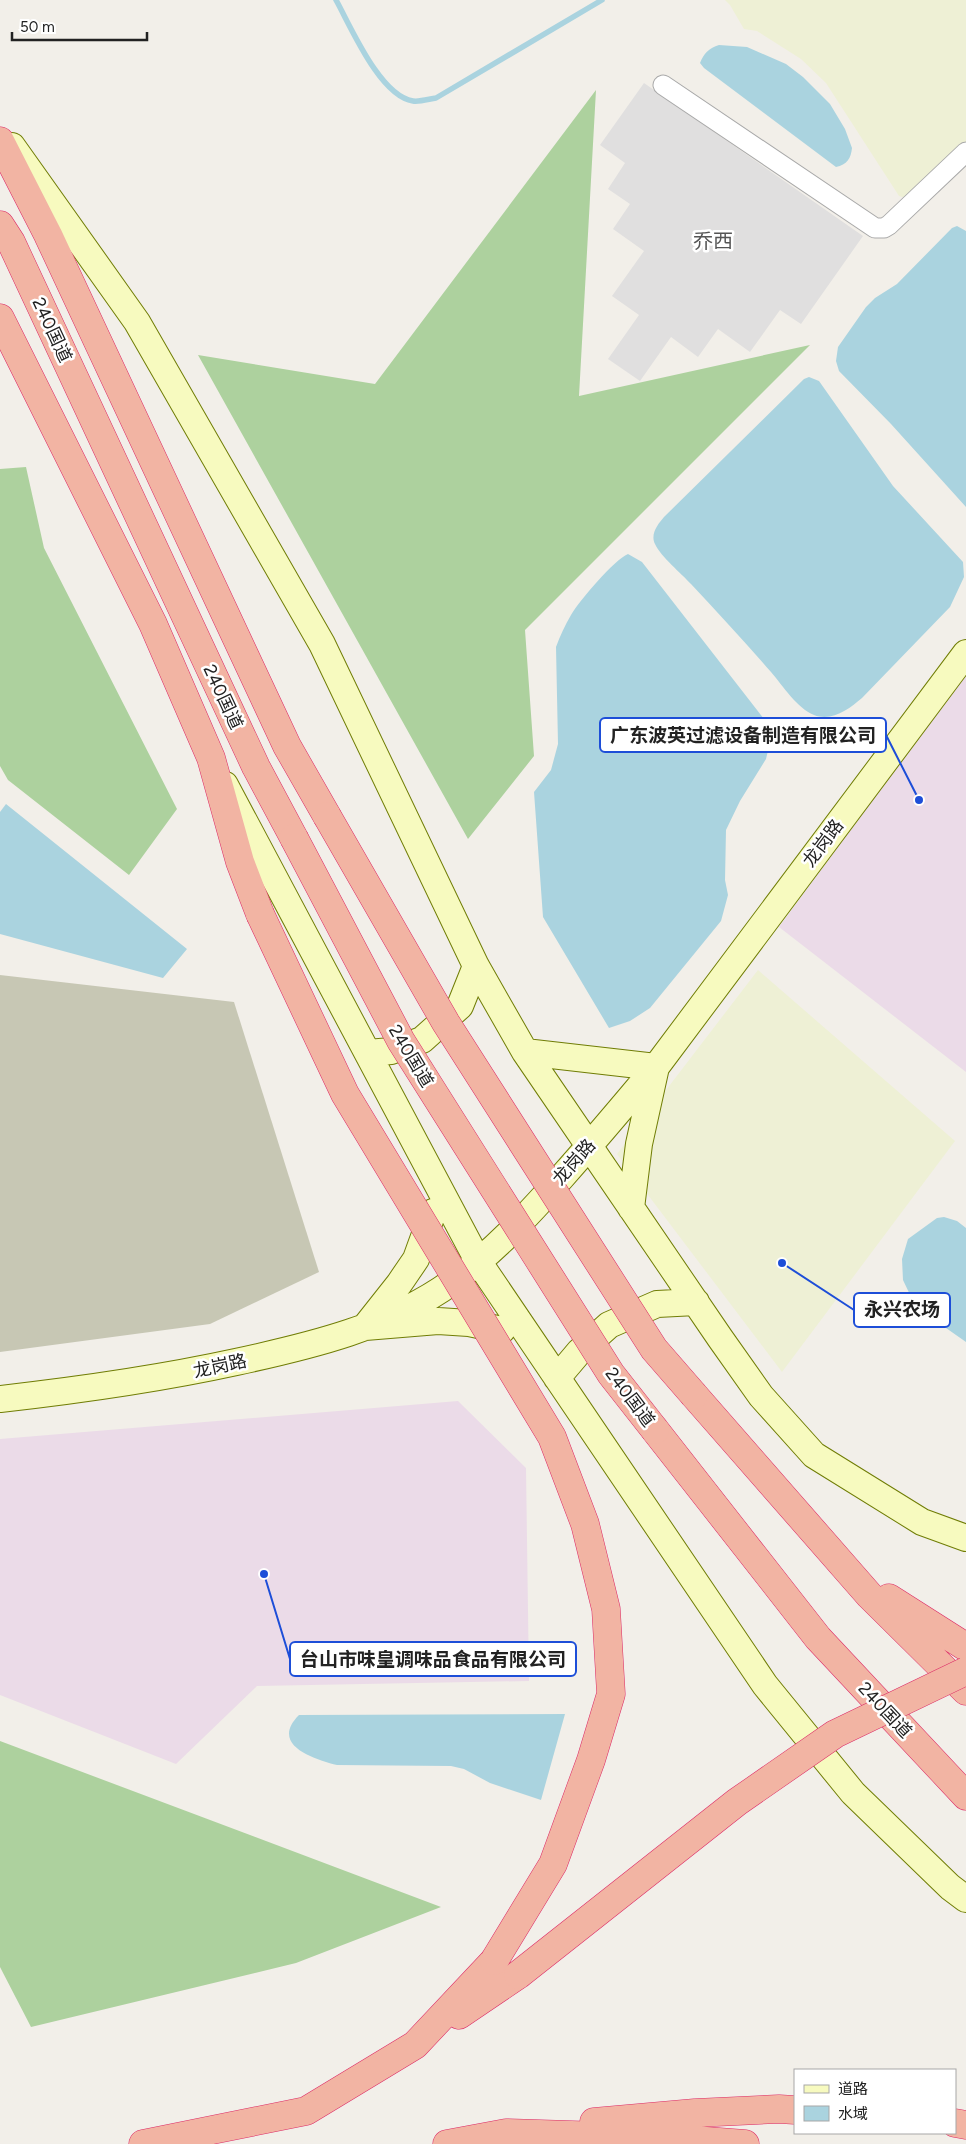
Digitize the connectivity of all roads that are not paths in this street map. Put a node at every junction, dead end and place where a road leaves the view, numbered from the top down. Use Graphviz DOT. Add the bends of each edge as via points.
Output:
graph roads {
  1 [pos="663,85"];
  2 [pos="0,129"];
  3 [pos="0,141"];
  4 [pos="966,152"];
  5 [pos="0,225"];
  6 [pos="0,318"];
  7 [pos="966,653"];
  8 [pos="211,758"];
  9 [pos="476,966"];
  10 [pos="525,1052"];
  11 [pos="368,1053"];
  12 [pos="656,1066"];
  13 [pos="589,1146"];
  14 [pos="437,1184"];
  15 [pos="631,1208"];
  16 [pos="478,1261"];
  17 [pos="696,1302"];
  18 [pos="365,1327"];
  19 [pos="529,1337"];
  20 [pos="557,1378"];
  21 [pos="0,1399"];
  22 [pos="966,1538"];
  23 [pos="851,1574"];
  24 [pos="964,1646"];
  25 [pos="966,1671"];
  26 [pos="966,1691"];
  27 [pos="966,1796"];
  28 [pos="966,1899"];
  29 [pos="415,2045"];
  30 [pos="787,2109"];
  31 [pos="506,2133"];
  32 [pos="143,2144"];
  33 [pos="447,2144"];
  34 [pos="745,2144"];
  1 -- 4 [label="street" via="874,228 889,225"];
  2 -- 9 [label="main road" via="137,322 322,644"];
  3 -- 23 [label="highway, 240国道, bridge" via="48,236 287,746 446,1023 654,1349"];
  5 -- 27 [label="highway, 240国道, bridge" via="11,242 256,767 401,1041 611,1374 818,1638"];
  6 -- 8 [label="highway" via="153,624"];
  7 -- 12 [label="main road, 龙岗路"];
  8 -- 11 [label="main road"];
  8 -- 29 [label="highway, bridge" via="240,862 260,914 345,1094 552,1437 584,1524 606,1608 611,1694 553,1864 494,1961"];
  9 -- 10 [label="main road"];
  9 -- 11 [label="main road" via="460,1006 422,1040 391,1051"];
  10 -- 12 [label="main road"];
  10 -- 13 [label="main road"];
  11 -- 14 [label="main road"];
  12 -- 13 [label="main road, 龙岗路"];
  12 -- 15 [label="main road" via="639,1144"];
  13 -- 15 [label="main road"];
  13 -- 16 [label="main road, 龙岗路" via="537,1205"];
  14 -- 16 [label="main road"];
  14 -- 18 [label="main road" via="434,1209 416,1259"];
  15 -- 17 [label="main road"];
  16 -- 18 [label="main road, 龙岗路" via="435,1294"];
  16 -- 19 [label="main road"];
  17 -- 20 [label="main road" via="657,1304 609,1325 579,1352"];
  17 -- 22 [label="main road" via="761,1396 814,1455 922,1522"];
  18 -- 19 [label="main road" via="469,1322"];
  18 -- 21 [label="main road, 龙岗路" via="286,1352 184,1373 96,1388"];
  19 -- 20 [label="main road"];
  20 -- 28 [label="main road" via="765,1685 854,1793"];
  23 -- 24 [label="highway"];
  23 -- 26 [label="highway, 240国道"];
  25 -- 29 [label="highway, bridge" via="835,1734 737,1802 518,1974"];
  29 -- 32 [label="highway" via="306,2111"];
  30 -- 31 [label="highway" via="631,2117"];
  31 -- 33 [label="highway"];
  31 -- 34 [label="highway"];
}
